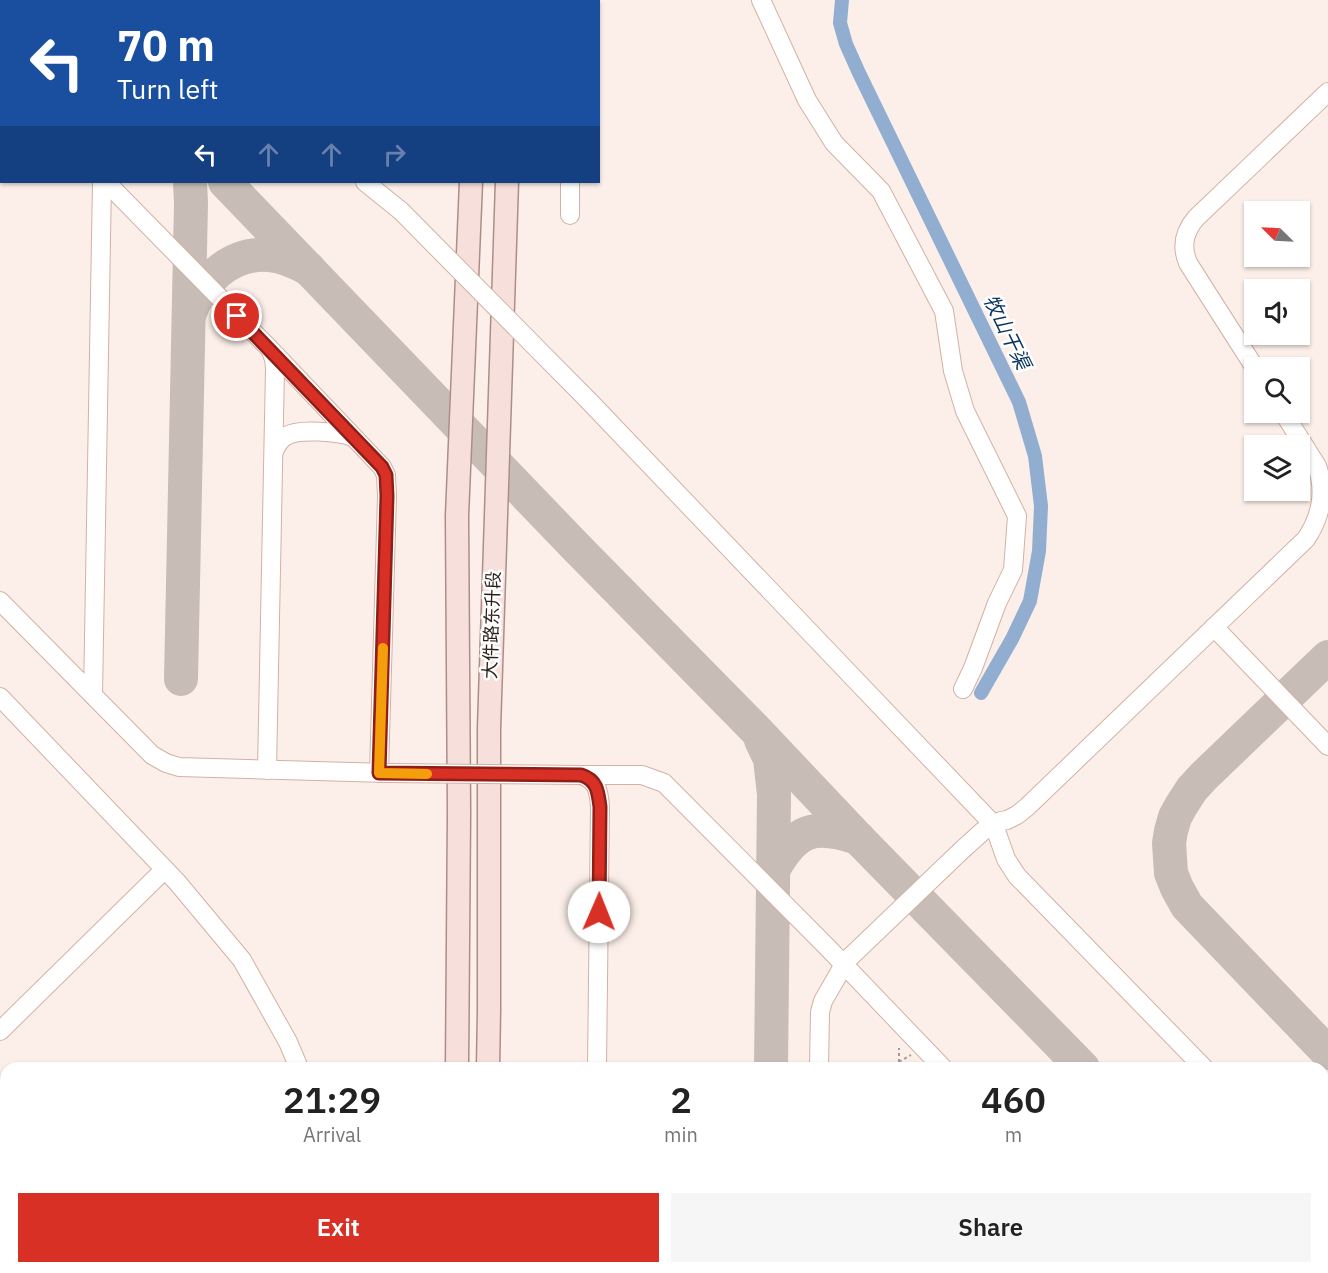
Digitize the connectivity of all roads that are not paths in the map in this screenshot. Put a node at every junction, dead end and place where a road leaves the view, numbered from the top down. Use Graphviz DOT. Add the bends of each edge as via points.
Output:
graph roads {
  1 [pos="761,0"];
  2 [pos="1328,92"];
  3 [pos="104,183"];
  4 [pos="105,183"];
  5 [pos="366,183"];
  6 [pos="471,183"];
  7 [pos="507,183"];
  8 [pos="570,183"];
  9 [pos="570,215"];
  10 [pos="268,347"];
  11 [pos="1248,357"];
  12 [pos="274,417"];
  13 [pos="1290,423"];
  14 [pos="295,433"];
  15 [pos="353,437"];
  16 [pos="274,451"];
  17 [pos="0,602"];
  18 [pos="1214,627"];
  19 [pos="963,689"];
  20 [pos="93,695"];
  21 [pos="0,697"];
  22 [pos="1328,746"];
  23 [pos="267,770"];
  24 [pos="383,773"];
  25 [pos="581,775"];
  26 [pos="994,825"];
  27 [pos="164,870"];
  28 [pos="844,964"];
  29 [pos="0,1031"];
  30 [pos="296,1062"];
  31 [pos="457,1062"];
  32 [pos="488,1062"];
  33 [pos="597,1062"];
  34 [pos="819,1062"];
  35 [pos="937,1062"];
  36 [pos="1198,1062"];
  1 -- 19 [label="street" via="807,100 834,142 881,191 944,311 953,371 965,411 1017,516 1013,570"];
  2 -- 11 [label="street" via="1196,218 1185,234 1188,263"];
  3 -- 20 [label="street"];
  4 -- 10 [label="street"];
  5 -- 26 [label="street, bridge" via="401,211 589,401"];
  6 -- 31 [label="main road, 大件路东升段" via="457,516"];
  7 -- 32 [label="main road, 大件路东升段" via="489,728"];
  8 -- 9 [label="street"];
  10 -- 12 [label="street" via="275,368"];
  10 -- 15 [label="street"];
  12 -- 14 [label="street"];
  12 -- 16 [label="street"];
  13 -- 18 [label="street" via="1320,475 1322,492 1316,523 1306,539"];
  14 -- 15 [label="street" via="333,432"];
  14 -- 16 [label="street" via="279,441"];
  15 -- 24 [label="street" via="386,475"];
  16 -- 23 [label="street"];
  17 -- 20 [label="street"];
  18 -- 22 [label="street"];
  18 -- 26 [label="street" via="1027,807"];
  20 -- 23 [label="street" via="152,755 166,763 179,767"];
  21 -- 27 [label="street"];
  23 -- 24 [label="street"];
  24 -- 25 [label="street, bridge"];
  25 -- 28 [label="street" via="642,776 664,783"];
  25 -- 33 [label="street" via="593,781 600,807"];
  26 -- 28 [label="street" via="962,850"];
  26 -- 36 [label="street" via="1006,859 1017,876"];
  27 -- 29 [label="street"];
  27 -- 30 [label="street" via="242,960"];
  28 -- 34 [label="street" via="820,1012"];
  28 -- 35 [label="street"];
}
